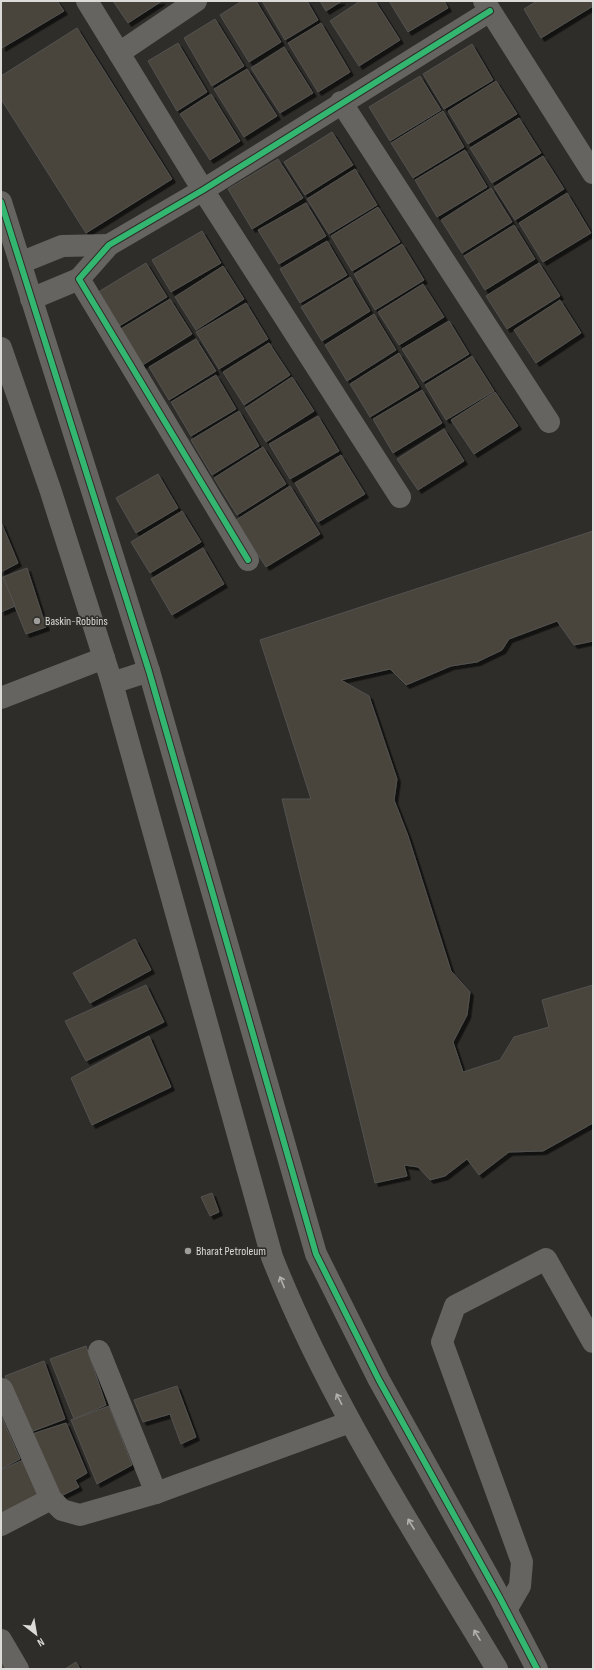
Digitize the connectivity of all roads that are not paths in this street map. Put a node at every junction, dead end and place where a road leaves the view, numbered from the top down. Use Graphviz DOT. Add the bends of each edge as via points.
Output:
graph roads {
  1 [pos="87,1"];
  2 [pos="196,1"];
  3 [pos="487,6"];
  4 [pos="119,53"];
  5 [pos="341,102"];
  6 [pos="593,173"];
  7 [pos="203,190"];
  8 [pos="1,202"];
  9 [pos="109,245"];
  10 [pos="20,263"];
  11 [pos="79,279"];
  12 [pos="31,299"];
  13 [pos="1,348"];
  14 [pos="549,422"];
  15 [pos="400,497"];
  16 [pos="248,560"];
  17 [pos="104,658"];
  18 [pos="149,671"];
  19 [pos="112,683"];
  20 [pos="1,698"];
  21 [pos="593,1342"];
  22 [pos="99,1351"];
  23 [pos="2,1389"];
  24 [pos="350,1422"];
  25 [pos="156,1494"];
  26 [pos="51,1499"];
  27 [pos="1,1525"];
  28 [pos="506,1610"];
  29 [pos="1,1640"];
  30 [pos="18,1669"];
  31 [pos="497,1669"];
  32 [pos="537,1669"];
  1 -- 4 [label="street"];
  2 -- 4 [label="street"];
  3 -- 5 [label="street"];
  3 -- 6 [label="street"];
  4 -- 7 [label="street"];
  5 -- 7 [label="street"];
  5 -- 14 [label="street"];
  7 -- 9 [label="street"];
  7 -- 15 [label="street"];
  8 -- 10 [label="street"];
  9 -- 10 [label="street" via="62,246"];
  9 -- 11 [label="street"];
  10 -- 12 [label="street"];
  11 -- 12 [label="street"];
  11 -- 16 [label="street"];
  12 -- 18 [label="street"];
  13 -- 17 [label="street" via="50,489"];
  17 -- 19 [label="street"];
  17 -- 20 [label="street"];
  18 -- 19 [label="street"];
  18 -- 28 [label="street" via="316,1254 379,1380"];
  24 -- 19 [label="street, one-way" via="288,1298 272,1257"];
  21 -- 28 [label="street" via="546,1259 455,1306 442,1342 522,1562 520,1586"];
  22 -- 25 [label="street"];
  23 -- 26 [label="street"];
  24 -- 25 [label="street"];
  31 -- 24 [label="street, one-way"];
  25 -- 26 [label="street" via="80,1515 62,1510"];
  26 -- 27 [label="street"];
  28 -- 32 [label="street"];
  29 -- 30 [label="street"];
}
